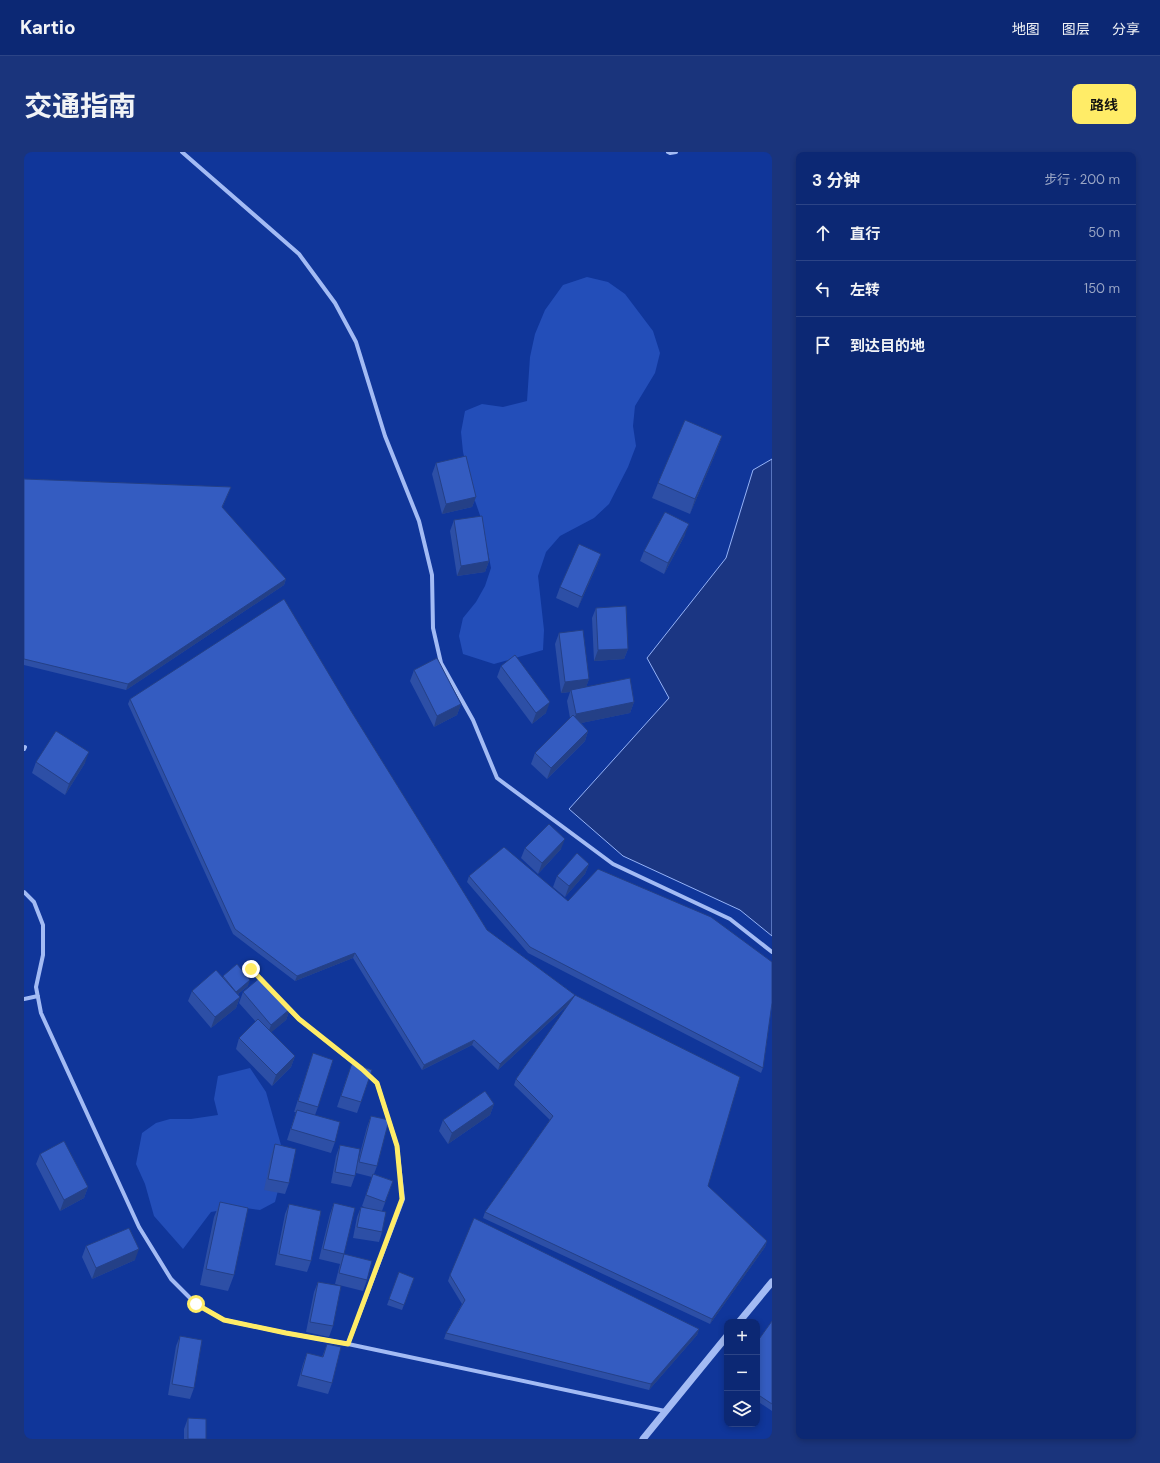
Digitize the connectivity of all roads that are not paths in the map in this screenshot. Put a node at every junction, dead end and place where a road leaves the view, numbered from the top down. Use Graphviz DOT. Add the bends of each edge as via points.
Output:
graph roads {
  1 [pos="182,152"];
  2 [pos="668,152"];
  3 [pos="676,152"];
  4 [pos="24,892"];
  5 [pos="772,952"];
  6 [pos="251,969"];
  7 [pos="267,986"];
  8 [pos="38,996"];
  9 [pos="24,999"];
  10 [pos="283,1003"];
  11 [pos="772,1282"];
  12 [pos="741,1319"];
  13 [pos="724,1340"];
  14 [pos="348,1344"];
  15 [pos="665,1411"];
  16 [pos="643,1439"];
  1 -- 5 [label="street" via="299,254 335,303 356,342 385,436 419,521 432,575 434,628 441,663 473,720 497,778 613,864 730,919"];
  2 -- 3 [label="street"];
  4 -- 8 [label="street" via="34,902 43,925 43,955 36,987"];
  6 -- 7 [label="street"];
  8 -- 9 [label="street"];
  8 -- 14 [label="street" via="41,1013 139,1227 171,1279 196,1304 224,1320"];
  10 -- 14 [label="street" via="377,1083 397,1146 402,1199"];
  11 -- 12 [label="street"];
  13 -- 15 [label="street"];
  14 -- 15 [label="street"];
  15 -- 16 [label="street"];
}
